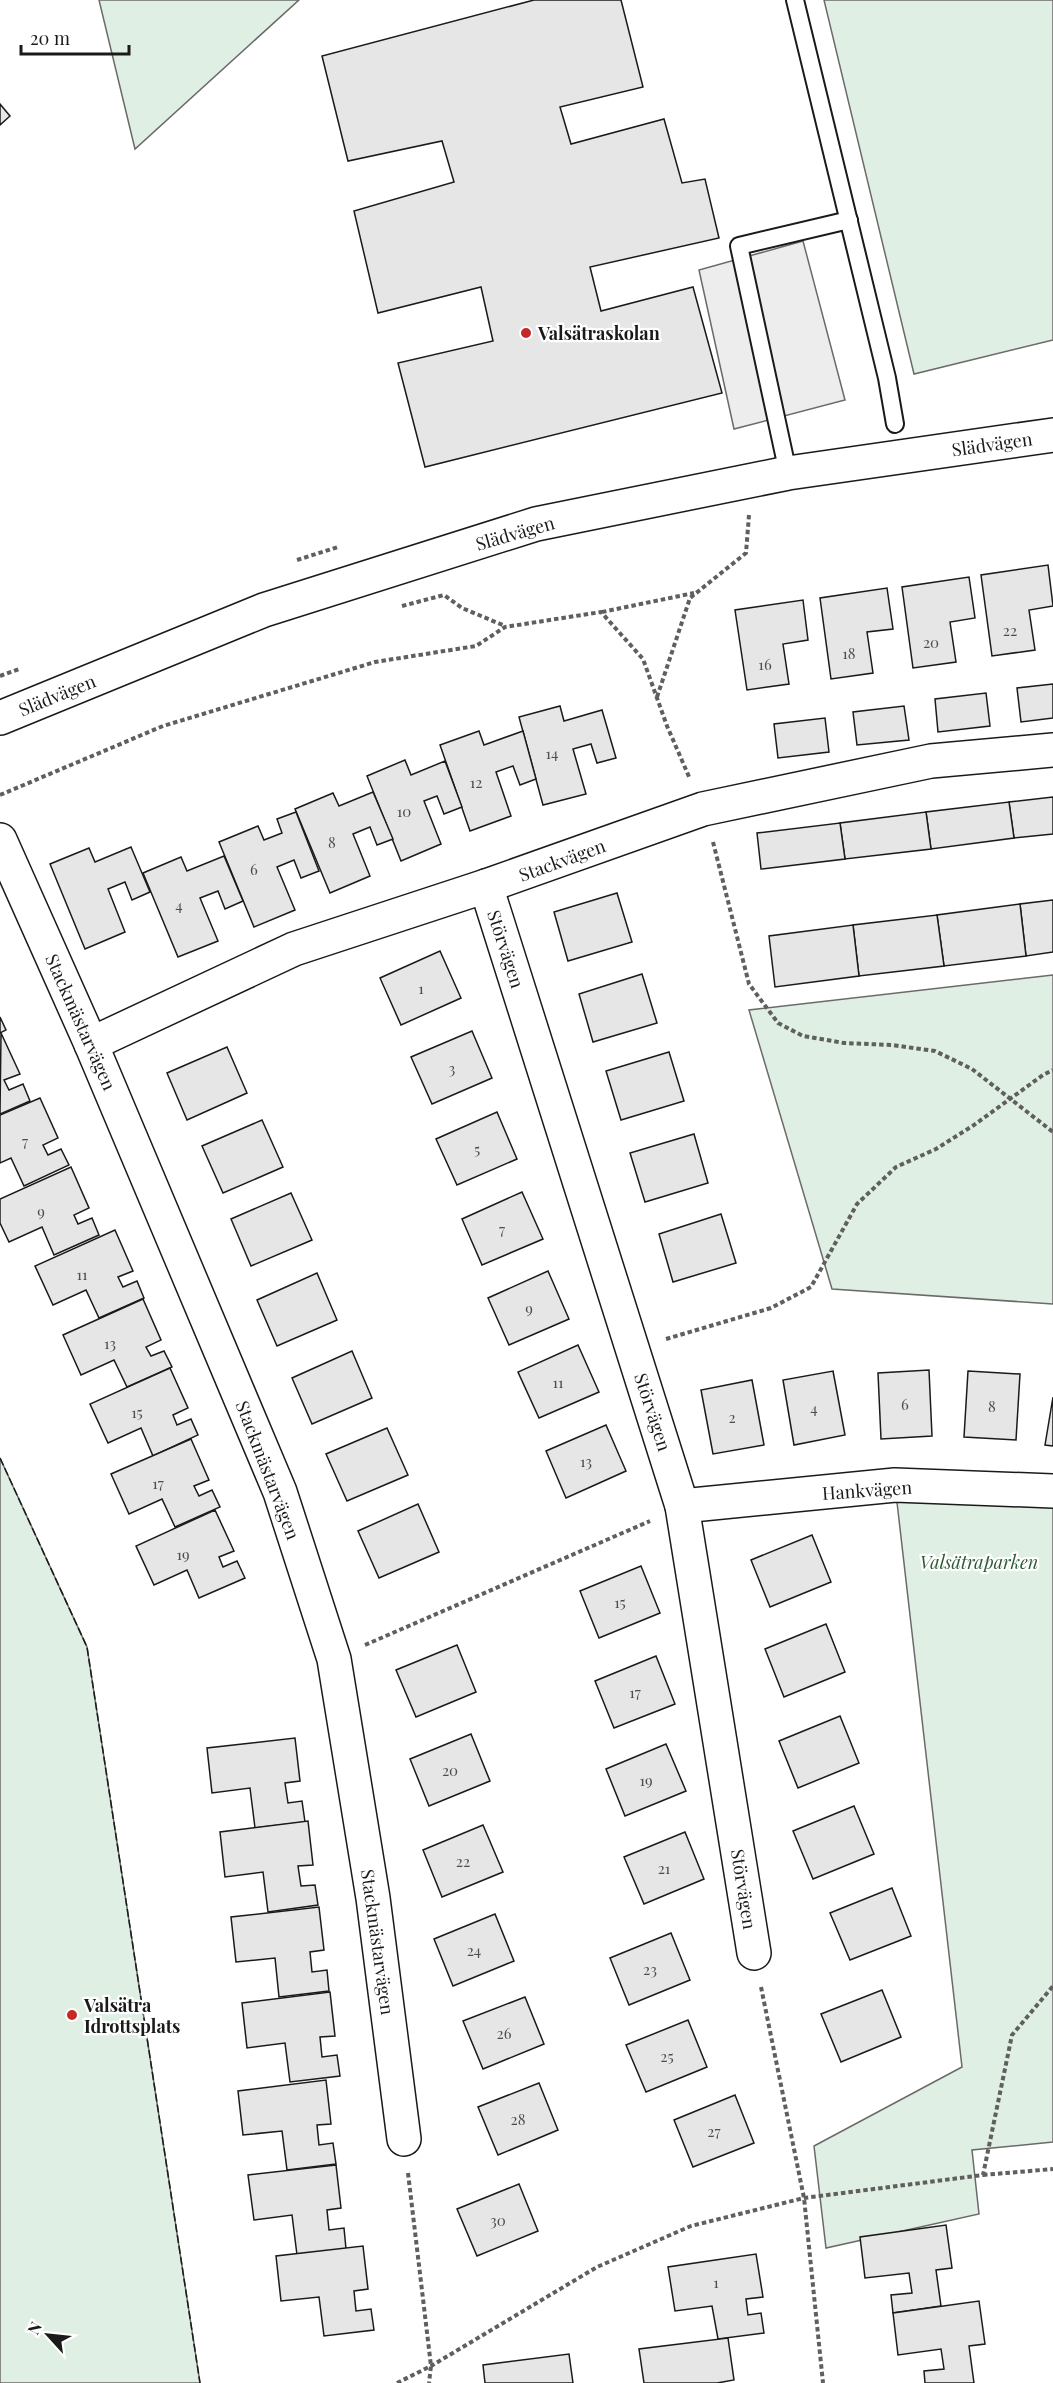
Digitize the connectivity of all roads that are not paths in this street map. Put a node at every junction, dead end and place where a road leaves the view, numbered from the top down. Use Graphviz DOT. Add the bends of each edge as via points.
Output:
graph roads {
  1 [pos="795,0"];
  2 [pos="849,220"];
  3 [pos="895,424"];
  4 [pos="1053,435"];
  5 [pos="788,473"];
  6 [pos="0,718"];
  7 [pos="1053,750"];
  8 [pos="0,840"];
  9 [pos="486,886"];
  10 [pos="91,1044"];
  11 [pos="1053,1491"];
  12 [pos="682,1506"];
  13 [pos="754,1953"];
  14 [pos="404,2139"];
  1 -- 2 [label="lane"];
  2 -- 3 [label="lane"];
  2 -- 5 [label="lane" via="739,246"];
  4 -- 5 [label="street, Slädvägen"];
  5 -- 6 [label="street, Slädvägen" via="537,524 264,610"];
  7 -- 9 [label="street, Stackvägen" via="931,761 703,809"];
  8 -- 10 [label="street, Stackmästarvägen"];
  9 -- 10 [label="street, Stackvägen" via="294,949"];
  9 -- 12 [label="street, Störvägen"];
  10 -- 14 [label="street, Stackmästarvägen" via="280,1492 334,1659 373,1898"];
  11 -- 12 [label="street, Hankvägen" via="895,1485"];
  12 -- 13 [label="street, Störvägen"];
}
